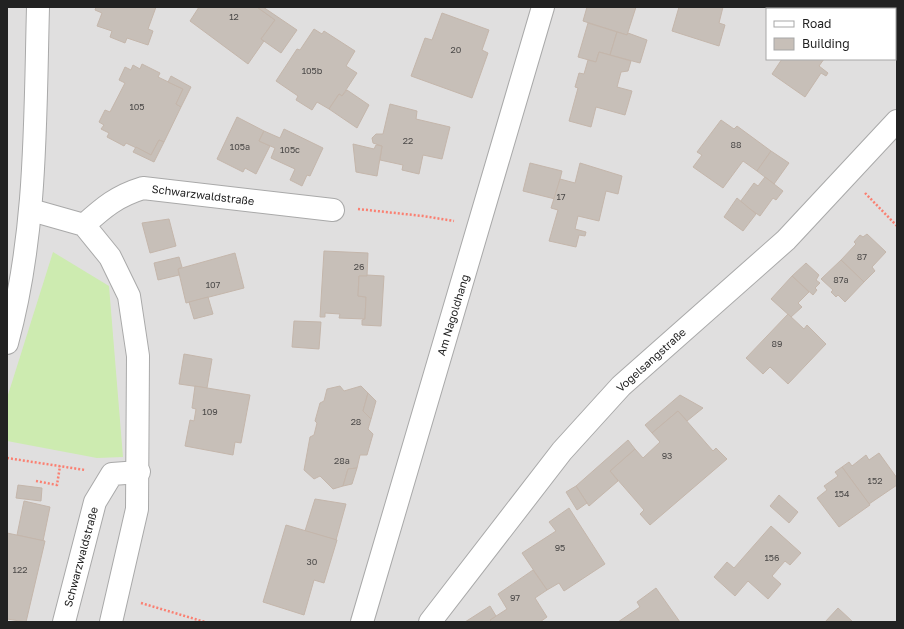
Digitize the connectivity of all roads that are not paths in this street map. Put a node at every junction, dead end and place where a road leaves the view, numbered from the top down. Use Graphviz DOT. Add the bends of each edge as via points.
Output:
graph roads {
  1 [pos="38,7"];
  2 [pos="543,7"];
  3 [pos="897,121"];
  4 [pos="31,210"];
  5 [pos="333,210"];
  6 [pos="84,225"];
  7 [pos="7,343"];
  8 [pos="139,472"];
  9 [pos="64,622"];
  10 [pos="111,622"];
  11 [pos="362,622"];
  12 [pos="430,622"];
  1 -- 4 [label="street"];
  2 -- 11 [label="street, Am Nagoldhang"];
  3 -- 12 [label="street, Vogelsangstraße" via="786,240 621,386 562,451"];
  4 -- 6 [label="street"];
  4 -- 7 [label="street" via="18,304"];
  5 -- 6 [label="street, Schwarzwaldstraße" via="143,188 124,194 106,205"];
  6 -- 8 [label="street" via="110,257 129,296 138,356"];
  8 -- 9 [label="street, Schwarzwaldstraße" via="112,474 95,502"];
  8 -- 10 [label="street" via="137,509"];
}
